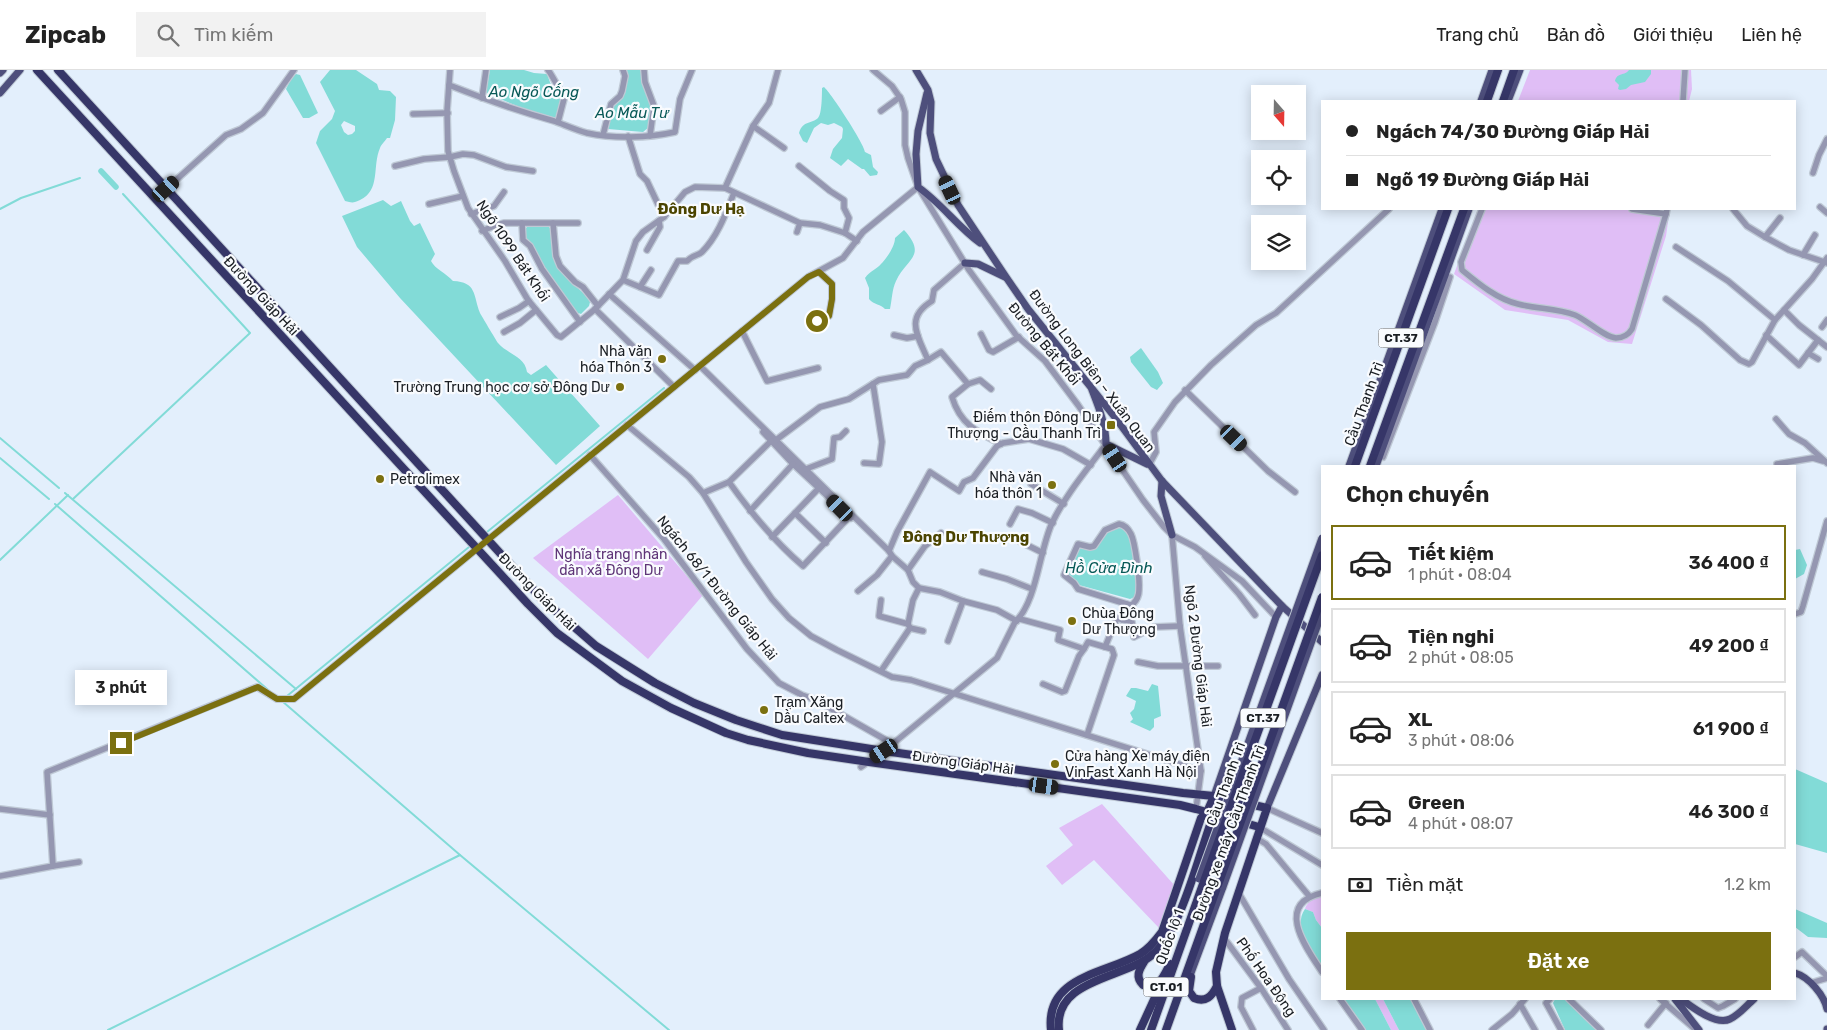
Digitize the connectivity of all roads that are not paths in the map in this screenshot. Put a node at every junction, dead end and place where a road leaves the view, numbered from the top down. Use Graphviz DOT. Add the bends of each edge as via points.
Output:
graph roads {
  1 [pos="3,70"];
  2 [pos="20,70"];
  3 [pos="37,70"];
  4 [pos="58,70"];
  5 [pos="294,70"];
  6 [pos="450,70"];
  7 [pos="486,70"];
  8 [pos="548,70"];
  9 [pos="623,70"];
  10 [pos="644,70"];
  11 [pos="692,70"];
  12 [pos="778,70"];
  13 [pos="873,70"];
  14 [pos="916,70"];
  15 [pos="1492,70"];
  16 [pos="1498,70"];
  17 [pos="1514,70"];
  18 [pos="1520,70"];
  19 [pos="1685,70"];
  20 [pos="0,74"];
  21 [pos="448,85"];
  22 [pos="928,90"];
  23 [pos="0,93"];
  24 [pos="900,97"];
  25 [pos="482,98"];
  26 [pos="1481,100"];
  27 [pos="1487,100"];
  28 [pos="1503,100"];
  29 [pos="1508,100"];
  30 [pos="1683,100"];
  31 [pos="882,111"];
  32 [pos="448,113"];
  33 [pos="413,114"];
  34 [pos="558,122"];
  35 [pos="753,126"];
  36 [pos="602,135"];
  37 [pos="628,136"];
  38 [pos="650,136"];
  39 [pos="1827,139"];
  40 [pos="784,148"];
  41 [pos="450,157"];
  42 [pos="395,166"];
  43 [pos="798,166"];
  44 [pos="533,171"];
  45 [pos="1813,173"];
  46 [pos="918,187"];
  47 [pos="725,188"];
  48 [pos="166,189"];
  49 [pos="504,192"];
  50 [pos="734,193"];
  51 [pos="463,196"];
  52 [pos="177,201"];
  53 [pos="429,204"];
  54 [pos="1820,207"];
  55 [pos="1387,210"];
  56 [pos="1442,210"];
  57 [pos="1448,210"];
  58 [pos="1464,210"];
  59 [pos="1469,210"];
  60 [pos="1482,210"];
  61 [pos="1643,210"];
  62 [pos="1733,210"];
  63 [pos="166,211"];
  64 [pos="1666,212"];
  65 [pos="1827,212"];
  66 [pos="471,214"];
  67 [pos="1780,218"];
  68 [pos="662,219"];
  69 [pos="522,223"];
  70 [pos="553,223"];
  71 [pos="578,223"];
  72 [pos="800,223"];
  73 [pos="482,231"];
  74 [pos="797,232"];
  75 [pos="845,233"];
  76 [pos="1815,235"];
  77 [pos="1765,237"];
  78 [pos="856,241"];
  79 [pos="1676,247"];
  80 [pos="986,248"];
  81 [pos="647,250"];
  82 [pos="1803,255"];
  83 [pos="1826,261"];
  84 [pos="965,263"];
  85 [pos="651,270"];
  86 [pos="819,272"];
  87 [pos="1006,277"];
  88 [pos="1450,277"];
  89 [pos="623,280"];
  90 [pos="640,287"];
  91 [pos="609,294"];
  92 [pos="1666,299"];
  93 [pos="529,301"];
  94 [pos="596,308"];
  95 [pos="536,310"];
  96 [pos="1784,310"];
  97 [pos="500,317"];
  98 [pos="1775,320"];
  99 [pos="1827,320"];
  100 [pos="817,321"];
  101 [pos="580,322"];
  102 [pos="1822,327"];
  103 [pos="742,331"];
  104 [pos="504,332"];
  105 [pos="981,334"];
  106 [pos="894,335"];
  107 [pos="918,336"];
  108 [pos="1766,336"];
  109 [pos="1019,337"];
  110 [pos="1818,340"];
  111 [pos="1827,347"];
  112 [pos="1808,353"];
  113 [pos="1818,359"];
  114 [pos="928,360"];
  115 [pos="698,368"];
  116 [pos="818,368"];
  117 [pos="1089,383"];
  118 [pos="872,384"];
  119 [pos="968,384"];
  120 [pos="674,387"];
  121 [pos="991,389"];
  122 [pos="1185,390"];
  123 [pos="1776,419"];
  124 [pos="628,425"];
  125 [pos="846,430"];
  126 [pos="773,440"];
  127 [pos="1001,444"];
  128 [pos="1106,444"];
  129 [pos="590,455"];
  130 [pos="1826,462"];
  131 [pos="794,464"];
  132 [pos="864,464"];
  133 [pos="1777,464"];
  134 [pos="1090,465"];
  135 [pos="1149,465"];
  136 [pos="1349,465"];
  137 [pos="1355,465"];
  138 [pos="1370,465"];
  139 [pos="1377,465"];
  140 [pos="1377,465"];
  141 [pos="806,469"];
  142 [pos="1162,481"];
  143 [pos="728,482"];
  144 [pos="1031,484"];
  145 [pos="819,488"];
  146 [pos="1295,492"];
  147 [pos="703,493"];
  148 [pos="1064,504"];
  149 [pos="750,512"];
  150 [pos="795,513"];
  151 [pos="849,517"];
  152 [pos="1827,521"];
  153 [pos="860,522"];
  154 [pos="1053,523"];
  155 [pos="1010,524"];
  156 [pos="941,533"];
  157 [pos="1172,535"];
  158 [pos="772,537"];
  159 [pos="488,539"];
  160 [pos="1019,541"];
  161 [pos="1321,541"];
  162 [pos="826,543"];
  163 [pos="476,548"];
  164 [pos="1201,551"];
  165 [pos="1043,553"];
  166 [pos="891,554"];
  167 [pos="1321,558"];
  168 [pos="908,570"];
  169 [pos="982,572"];
  170 [pos="919,588"];
  171 [pos="1032,589"];
  172 [pos="858,591"];
  173 [pos="881,600"];
  174 [pos="963,601"];
  175 [pos="1321,601"];
  176 [pos="1126,604"];
  177 [pos="1282,606"];
  178 [pos="1796,614"];
  179 [pos="1255,615"];
  180 [pos="1321,616"];
  181 [pos="1276,617"];
  182 [pos="1018,620"];
  183 [pos="1122,620"];
  184 [pos="909,626"];
  185 [pos="1180,626"];
  186 [pos="923,631"];
  187 [pos="948,641"];
  188 [pos="1321,641"];
  189 [pos="1105,647"];
  190 [pos="1084,648"];
  191 [pos="1138,662"];
  192 [pos="1185,666"];
  193 [pos="1218,666"];
  194 [pos="881,671"];
  195 [pos="1321,677"];
  196 [pos="1043,684"];
  197 [pos="953,694"];
  198 [pos="1087,735"];
  199 [pos="894,744"];
  200 [pos="884,751"];
  201 [pos="869,762"];
  202 [pos="861,767"];
  203 [pos="1201,771"];
  204 [pos="1199,794"];
  205 [pos="1214,796"];
  206 [pos="1196,808"];
  207 [pos="1266,808"];
  208 [pos="0,809"];
  209 [pos="1207,812"];
  210 [pos="50,815"];
  211 [pos="1259,827"];
  212 [pos="1321,833"];
  213 [pos="1272,835"];
  214 [pos="1256,838"];
  215 [pos="1266,844"];
  216 [pos="80,862"];
  217 [pos="1321,864"];
  218 [pos="53,866"];
  219 [pos="0,876"];
  220 [pos="1201,880"];
  221 [pos="1220,886"];
  222 [pos="1238,892"];
  223 [pos="1321,893"];
  224 [pos="1310,897"];
  225 [pos="1243,901"];
  226 [pos="1234,904"];
  227 [pos="1195,905"];
  228 [pos="1224,938"];
  229 [pos="1181,944"];
  230 [pos="1796,956"];
  231 [pos="1146,960"];
  232 [pos="1321,970"];
  233 [pos="1796,973"];
  234 [pos="1191,977"];
  235 [pos="1827,977"];
  236 [pos="1811,983"];
  237 [pos="1217,986"];
  238 [pos="1261,988"];
  239 [pos="1341,1000"];
  240 [pos="1415,1000"];
  241 [pos="1524,1000"];
  242 [pos="1549,1000"];
  243 [pos="1570,1000"];
  244 [pos="1676,1000"];
  245 [pos="1682,1000"];
  246 [pos="1706,1000"];
  247 [pos="1733,1000"];
  248 [pos="1753,1000"];
  249 [pos="1663,1001"];
  250 [pos="1175,1002"];
  251 [pos="1520,1004"];
  252 [pos="1225,1009"];
  253 [pos="1827,1009"];
  254 [pos="1648,1025"];
  255 [pos="1051,1030"];
  256 [pos="1059,1030"];
  257 [pos="1140,1030"];
  258 [pos="1151,1030"];
  259 [pos="1166,1030"];
  260 [pos="1232,1030"];
  261 [pos="1236,1030"];
  262 [pos="1253,1030"];
  263 [pos="1288,1030"];
  264 [pos="1324,1030"];
  265 [pos="1362,1030"];
  266 [pos="1430,1030"];
  267 [pos="1492,1030"];
  268 [pos="1535,1030"];
  269 [pos="1560,1030"];
  270 [pos="1601,1030"];
  271 [pos="1698,1030"];
  1 -- 20 [label="main road"];
  2 -- 23 [label="main road"];
  3 -- 63 [label="highway, Đường Giáp Hải"];
  4 -- 48 [label="highway, Đường Giáp Hải"];
  5 -- 48 [label="street" via="263,113 241,129 226,135"];
  6 -- 21 [label="street, Ngõ 1099 Bát Khối"];
  7 -- 25 [label="street"];
  8 -- 34 [label="street" via="564,99"];
  9 -- 36 [label="street" via="626,76 622,90 609,108"];
  10 -- 38 [label="street" via="654,106"];
  11 -- 38 [label="street" via="680,99 675,132"];
  12 -- 35 [label="street" via="769,103"];
  13 -- 24 [label="street"];
  14 -- 22 [label="main road, Đường Long Biên – Xuân Quan"];
  15 -- 26 [label="main road"];
  16 -- 27 [label="highway"];
  17 -- 28 [label="highway"];
  18 -- 29 [label="main road"];
  19 -- 30 [label="street"];
  21 -- 25 [label="street"];
  21 -- 32 [label="street, Ngõ 1099 Bát Khối"];
  22 -- 46 [label="main road" via="918,130"];
  22 -- 80 [label="main road, Đường Long Biên – Xuân Quan" via="930,133 936,159 958,205"];
  24 -- 31 [label="street"];
  24 -- 46 [label="street, Đường Bát Khối" via="906,151"];
  25 -- 34 [label="street"];
  32 -- 33 [label="street"];
  32 -- 41 [label="street, Ngõ 1099 Bát Khối"];
  34 -- 36 [label="street"];
  35 -- 40 [label="street"];
  35 -- 47 [label="street"];
  36 -- 37 [label="street"];
  37 -- 38 [label="street"];
  37 -- 68 [label="street" via="640,174 647,181"];
  39 -- 45 [label="street"];
  41 -- 42 [label="street"];
  41 -- 44 [label="street" via="474,155 506,167"];
  41 -- 51 [label="street, Ngõ 1099 Bát Khối"];
  43 -- 75 [label="street" via="844,200 849,218"];
  46 -- 78 [label="street"];
  46 -- 80 [label="main road"];
  46 -- 84 [label="street, Đường Bát Khối"];
  47 -- 50 [label="street"];
  47 -- 68 [label="street" via="695,187 685,192"];
  48 -- 52 [label="highway, Đường Giáp Hải"];
  49 -- 66 [label="street" via="494,206"];
  50 -- 72 [label="street"];
  50 -- 90 [label="street" via="721,225 702,253 692,255 687,262 678,261 659,295"];
  51 -- 53 [label="street"];
  51 -- 66 [label="street, Ngõ 1099 Bát Khối"];
  52 -- 63 [label="highway"];
  52 -- 159 [label="highway, Đường Giáp Hải"];
  54 -- 65 [label="street"];
  55 -- 122 [label="street" via="1276,313 1256,325"];
  56 -- 136 [label="main road"];
  57 -- 137 [label="highway, Cầu Thanh Trì / CT.37"];
  58 -- 138 [label="highway, Cầu Thanh Trì / CT.37"];
  59 -- 139 [label="main road"];
  60 -- 64 [label="street" via="1461,262 1462,270 1500,298 1575,316 1617,338 1632,329"];
  61 -- 64 [label="street"];
  62 -- 77 [label="street" via="1748,226"];
  63 -- 163 [label="highway, Đường Giáp Hải"];
  66 -- 73 [label="street, Ngõ 1099 Bát Khối"];
  67 -- 77 [label="street"];
  68 -- 81 [label="street"];
  68 -- 89 [label="street" via="636,241"];
  69 -- 70 [label="street"];
  69 -- 73 [label="street" via="500,224"];
  69 -- 101 [label="street" via="523,240"];
  70 -- 71 [label="street"];
  70 -- 94 [label="street" via="560,266 583,287"];
  72 -- 74 [label="street"];
  72 -- 75 [label="street"];
  73 -- 93 [label="street, Ngõ 1099 Bát Khối"];
  75 -- 78 [label="street"];
  76 -- 82 [label="street"];
  77 -- 82 [label="street"];
  78 -- 86 [label="street" via="843,258"];
  79 -- 98 [label="street" via="1728,281"];
  80 -- 87 [label="main road, Đường Long Biên – Xuân Quan"];
  82 -- 83 [label="street"];
  83 -- 96 [label="street"];
  84 -- 87 [label="main road" via="978,264"];
  84 -- 107 [label="street" via="934,290 932,300 922,307 915,321"];
  84 -- 109 [label="street, Đường Bát Khối"];
  85 -- 90 [label="street"];
  86 -- 100 [label="street" via="832,284 832,299 829,316"];
  86 -- 103 [label="street" via="808,277"];
  87 -- 117 [label="main road, Đường Long Biên – Xuân Quan"];
  88 -- 140 [label="street"];
  89 -- 90 [label="street"];
  89 -- 91 [label="street, Ngõ 1099 Bát Khối"];
  91 -- 94 [label="street, Ngõ 1099 Bát Khối"];
  91 -- 115 [label="street"];
  92 -- 108 [label="street" via="1745,364 1752,362"];
  93 -- 95 [label="street, Ngõ 1099 Bát Khối"];
  93 -- 97 [label="street"];
  94 -- 101 [label="street, Ngõ 1099 Bát Khối"];
  94 -- 120 [label="street"];
  95 -- 101 [label="street, Ngõ 1099 Bát Khối" via="561,337"];
  95 -- 104 [label="street"];
  96 -- 98 [label="street"];
  96 -- 110 [label="street"];
  98 -- 108 [label="street"];
  99 -- 102 [label="street"];
  103 -- 115 [label="street"];
  103 -- 116 [label="street" via="767,381"];
  105 -- 109 [label="street" via="993,352"];
  106 -- 107 [label="street"];
  107 -- 114 [label="street"];
  108 -- 112 [label="street" via="1800,364"];
  109 -- 128 [label="street, Đường Bát Khối" via="1045,362"];
  110 -- 111 [label="street"];
  110 -- 112 [label="street"];
  112 -- 113 [label="street"];
  114 -- 118 [label="street" via="915,366 907,375"];
  114 -- 119 [label="street" via="941,352"];
  115 -- 120 [label="street"];
  115 -- 126 [label="street" via="758,422"];
  117 -- 128 [label="main road" via="1103,419"];
  117 -- 135 [label="main road, Đường Long Biên – Xuân Quan"];
  118 -- 126 [label="street" via="849,399 820,407"];
  118 -- 132 [label="street" via="882,449 879,464"];
  119 -- 121 [label="street" via="981,380"];
  119 -- 127 [label="street" via="952,398 957,412 986,437"];
  120 -- 124 [label="street"];
  122 -- 135 [label="street" via="1154,432 1156,452"];
  122 -- 146 [label="street" via="1268,472"];
  123 -- 130 [label="street" via="1789,434"];
  124 -- 129 [label="street"];
  124 -- 147 [label="street" via="679,467"];
  125 -- 141 [label="street" via="834,438 832,458"];
  126 -- 131 [label="street"];
  126 -- 141 [label="street"];
  126 -- 143 [label="street"];
  127 -- 134 [label="street" via="1029,439 1063,448"];
  127 -- 166 [label="street" via="959,491 930,472 897,532"];
  128 -- 134 [label="street"];
  128 -- 135 [label="main road"];
  128 -- 157 [label="street, Đường Bát Khối" via="1143,500"];
  129 -- 159 [label="street"];
  129 -- 199 [label="street, Ngách 68/1 Đường Giáp Hải" via="664,539 747,649 779,682"];
  130 -- 133 [label="street" via="1813,458"];
  131 -- 145 [label="street"];
  131 -- 149 [label="street"];
  134 -- 148 [label="street"];
  135 -- 142 [label="main road, Đường Long Biên – Xuân Quan"];
  141 -- 153 [label="street"];
  142 -- 157 [label="main road" via="1161,496"];
  142 -- 177 [label="main road, Đường Long Biên – Xuân Quan"];
  143 -- 147 [label="street"];
  143 -- 149 [label="street"];
  144 -- 148 [label="street"];
  145 -- 150 [label="street"];
  145 -- 151 [label="street"];
  147 -- 194 [label="street" via="746,562 789,618 811,636"];
  148 -- 154 [label="street"];
  149 -- 158 [label="street"];
  150 -- 158 [label="street"];
  150 -- 162 [label="street"];
  151 -- 153 [label="street"];
  151 -- 162 [label="street"];
  152 -- 178 [label="street" via="1801,612"];
  153 -- 166 [label="street"];
  154 -- 155 [label="street" via="1018,509"];
  154 -- 165 [label="street"];
  156 -- 168 [label="street" via="925,546"];
  157 -- 164 [label="street, Đường Bát Khối"];
  157 -- 185 [label="street, Ngõ 2 Đường Giáp Hải"];
  158 -- 162 [label="street" via="803,566"];
  159 -- 163 [label="street"];
  159 -- 200 [label="highway, Đường Giáp Hải" via="542,599 596,646 655,683 701,706 782,734"];
  160 -- 165 [label="street"];
  161 -- 220 [label="main road, Đường xe máy Cầu Thanh Trì, bridge"];
  163 -- 201 [label="highway, Đường Giáp Hải" via="558,633 622,681 671,708 748,740"];
  163 -- 210 [label="street" via="294,699 277,699 258,687 47,772"];
  164 -- 179 [label="street"];
  164 -- 181 [label="street, Đường Bát Khối" via="1242,581"];
  165 -- 171 [label="street"];
  166 -- 168 [label="street"];
  166 -- 172 [label="street" via="877,575"];
  167 -- 220 [label="highway, Cầu Thanh Trì / CT.37, bridge"];
  168 -- 170 [label="street"];
  169 -- 171 [label="street"];
  170 -- 174 [label="street"];
  170 -- 184 [label="street" via="913,600"];
  171 -- 182 [label="street"];
  173 -- 184 [label="street" via="879,616"];
  174 -- 182 [label="street" via="997,610"];
  174 -- 187 [label="street"];
  175 -- 221 [label="highway, Cầu Thanh Trì / CT.37, bridge"];
  176 -- 176 [label="street" via="1078,589 1064,575 1078,544 1094,546 1105,530 1119,524 1125,526 1132,536 1139,584 1136,602"];
  176 -- 183 [label="street"];
  177 -- 181 [label="main road"];
  177 -- 188 [label="main road, Đường Long Biên – Xuân Quan"];
  180 -- 221 [label="main road, Đường xe máy Cầu Thanh Trì, bridge"];
  181 -- 205 [label="main road"];
  182 -- 190 [label="street" via="1060,630 1058,640"];
  182 -- 197 [label="street" via="997,658"];
  183 -- 185 [label="street" via="1132,622 1134,637 1154,627"];
  183 -- 189 [label="street" via="1117,618"];
  184 -- 186 [label="street"];
  184 -- 194 [label="street"];
  185 -- 192 [label="street, Ngõ 2 Đường Giáp Hải"];
  189 -- 190 [label="street" via="1088,642"];
  189 -- 198 [label="street" via="1112,649 1114,654"];
  190 -- 196 [label="street" via="1065,691"];
  191 -- 192 [label="street"];
  192 -- 193 [label="street"];
  192 -- 203 [label="street, Ngõ 2 Đường Giáp Hải"];
  194 -- 197 [label="street"];
  195 -- 207 [label="main road"];
  197 -- 198 [label="street"];
  197 -- 199 [label="street"];
  198 -- 203 [label="street"];
  199 -- 200 [label="street"];
  200 -- 201 [label="street"];
  200 -- 204 [label="highway, Đường Giáp Hải"];
  201 -- 202 [label="street"];
  201 -- 206 [label="highway, Đường Giáp Hải"];
  203 -- 204 [label="street, Ngõ 2 Đường Giáp Hải"];
  204 -- 205 [label="highway, Đường Giáp Hải"];
  204 -- 206 [label="street, Ngõ 2 Đường Giáp Hải"];
  205 -- 207 [label="highway, Đường Giáp Hải"];
  205 -- 209 [label="highway"];
  206 -- 209 [label="highway, Đường Giáp Hải"];
  207 -- 211 [label="highway"];
  207 -- 212 [label="street"];
  208 -- 210 [label="street"];
  209 -- 211 [label="highway, Đường Giáp Hải"];
  209 -- 231 [label="highway" via="1211,822 1175,924 1166,941"];
  209 -- 255 [label="highway" via="1201,818 1162,932 1141,954 1081,978 1062,991 1052,1006"];
  210 -- 218 [label="street"];
  211 -- 213 [label="street"];
  211 -- 214 [label="highway"];
  213 -- 215 [label="street"];
  213 -- 217 [label="street"];
  214 -- 215 [label="street"];
  214 -- 222 [label="highway"];
  215 -- 224 [label="street"];
  216 -- 218 [label="street"];
  218 -- 219 [label="street"];
  220 -- 227 [label="highway, Quốc lộ 1 / CT.37"];
  221 -- 234 [label="main road, Đường xe máy Cầu Thanh Trì"];
  221 -- 250 [label="highway, Quốc lộ 1 / CT.37"];
  222 -- 225 [label="street"];
  222 -- 226 [label="highway"];
  223 -- 224 [label="street"];
  224 -- 232 [label="street" via="1299,910 1297,924 1305,946"];
  225 -- 226 [label="street"];
  225 -- 264 [label="street" via="1289,979"];
  226 -- 228 [label="highway"];
  227 -- 229 [label="highway, Quốc lộ 1 / CT.01"];
  228 -- 237 [label="highway" via="1216,972"];
  228 -- 238 [label="street, Phố Hoa Động"];
  229 -- 231 [label="highway" via="1159,982 1153,986 1143,985 1138,978"];
  229 -- 257 [label="highway"];
  229 -- 258 [label="highway, Quốc lộ 1 / CT.01"];
  230 -- 235 [label="street" via="1802,952"];
  231 -- 256 [label="highway" via="1076,991 1062,1010"];
  233 -- 236 [label="main road"];
  234 -- 237 [label="highway" via="1189,991 1194,998 1210,997"];
  234 -- 250 [label="main road, Đường xe máy Cầu Thanh Trì"];
  235 -- 236 [label="street"];
  236 -- 253 [label="main road" via="1822,995"];
  237 -- 252 [label="highway"];
  238 -- 262 [label="street" via="1242,998 1241,1006"];
  238 -- 263 [label="street, Phố Hoa Động"];
  239 -- 265 [label="street"];
  240 -- 266 [label="street"];
  241 -- 251 [label="street"];
  242 -- 269 [label="street" via="1546,1003"];
  243 -- 270 [label="street"];
  244 -- 271 [label="main road"];
  245 -- 248 [label="main road" via="1706,1016 1722,1021 1730,1020"];
  246 -- 247 [label="street" via="1718,1008"];
  249 -- 254 [label="street"];
  249 -- 271 [label="street"];
  250 -- 259 [label="highway, Quốc lộ 1 / CT.01"];
  251 -- 267 [label="street"];
  251 -- 268 [label="street"];
  252 -- 260 [label="highway"];
  252 -- 261 [label="highway"];
}
